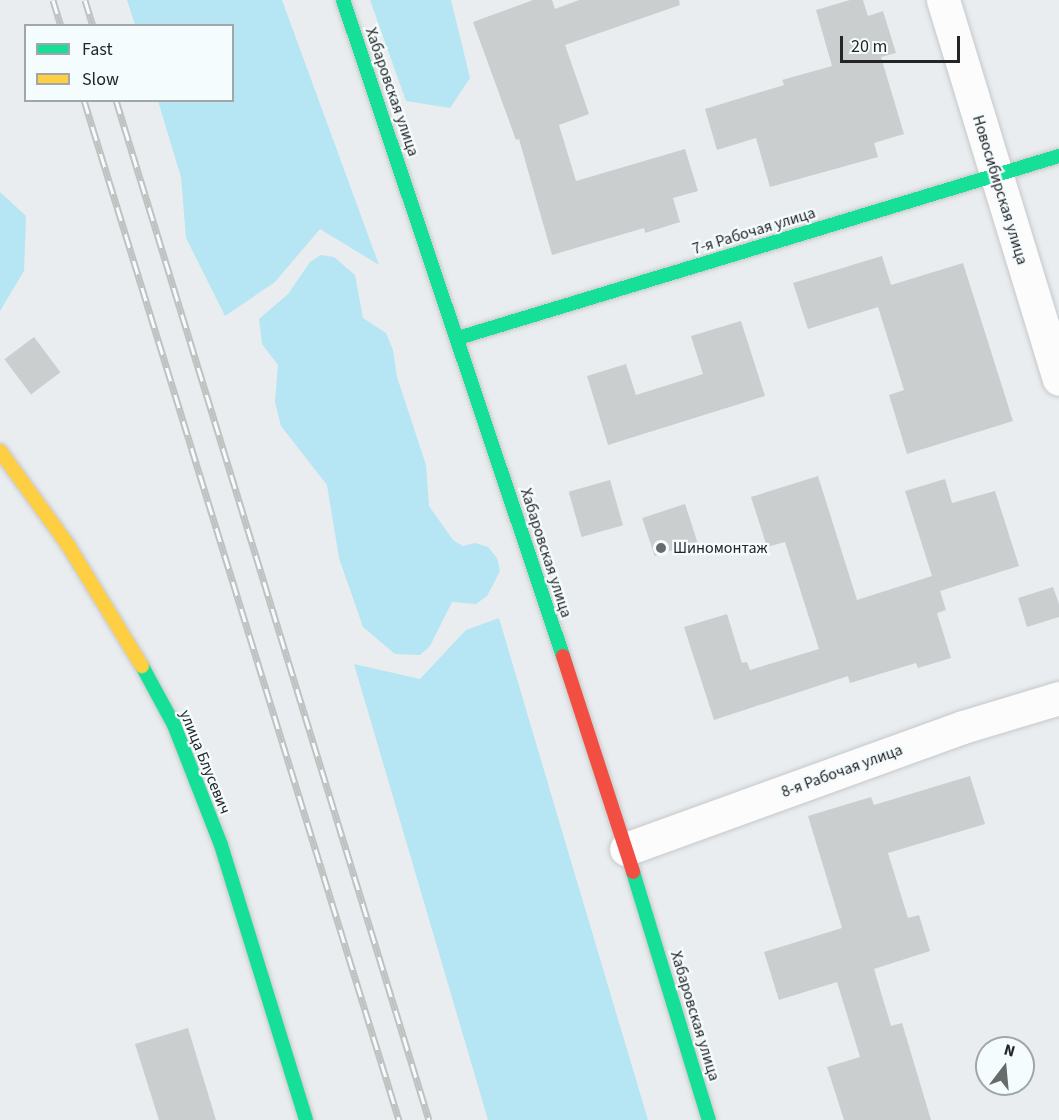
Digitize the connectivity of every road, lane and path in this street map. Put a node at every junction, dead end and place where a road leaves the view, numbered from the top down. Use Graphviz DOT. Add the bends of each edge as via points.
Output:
graph roads {
  1 [pos="343,0"];
  2 [pos="943,0"];
  3 [pos="1059,156"];
  4 [pos="995,175"];
  5 [pos="458,338"];
  6 [pos="1059,379"];
  7 [pos="0,451"];
  8 [pos="1059,698"];
  9 [pos="626,849"];
  10 [pos="306,1120"];
  11 [pos="709,1120"];
  1 -- 5 [label="main road, Хабаровская улица"];
  2 -- 4 [label="street, Новосибирская улица"];
  3 -- 4 [label="main road, 7-я Рабочая улица"];
  4 -- 5 [label="main road, 7-я Рабочая улица"];
  4 -- 6 [label="street, Новосибирская улица"];
  5 -- 9 [label="main road, Хабаровская улица"];
  7 -- 10 [label="main road, улица Блусевич" via="68,545 174,724 221,845"];
  8 -- 9 [label="street, 8-я Рабочая улица" via="963,727"];
  9 -- 11 [label="main road, Хабаровская улица"];
}
